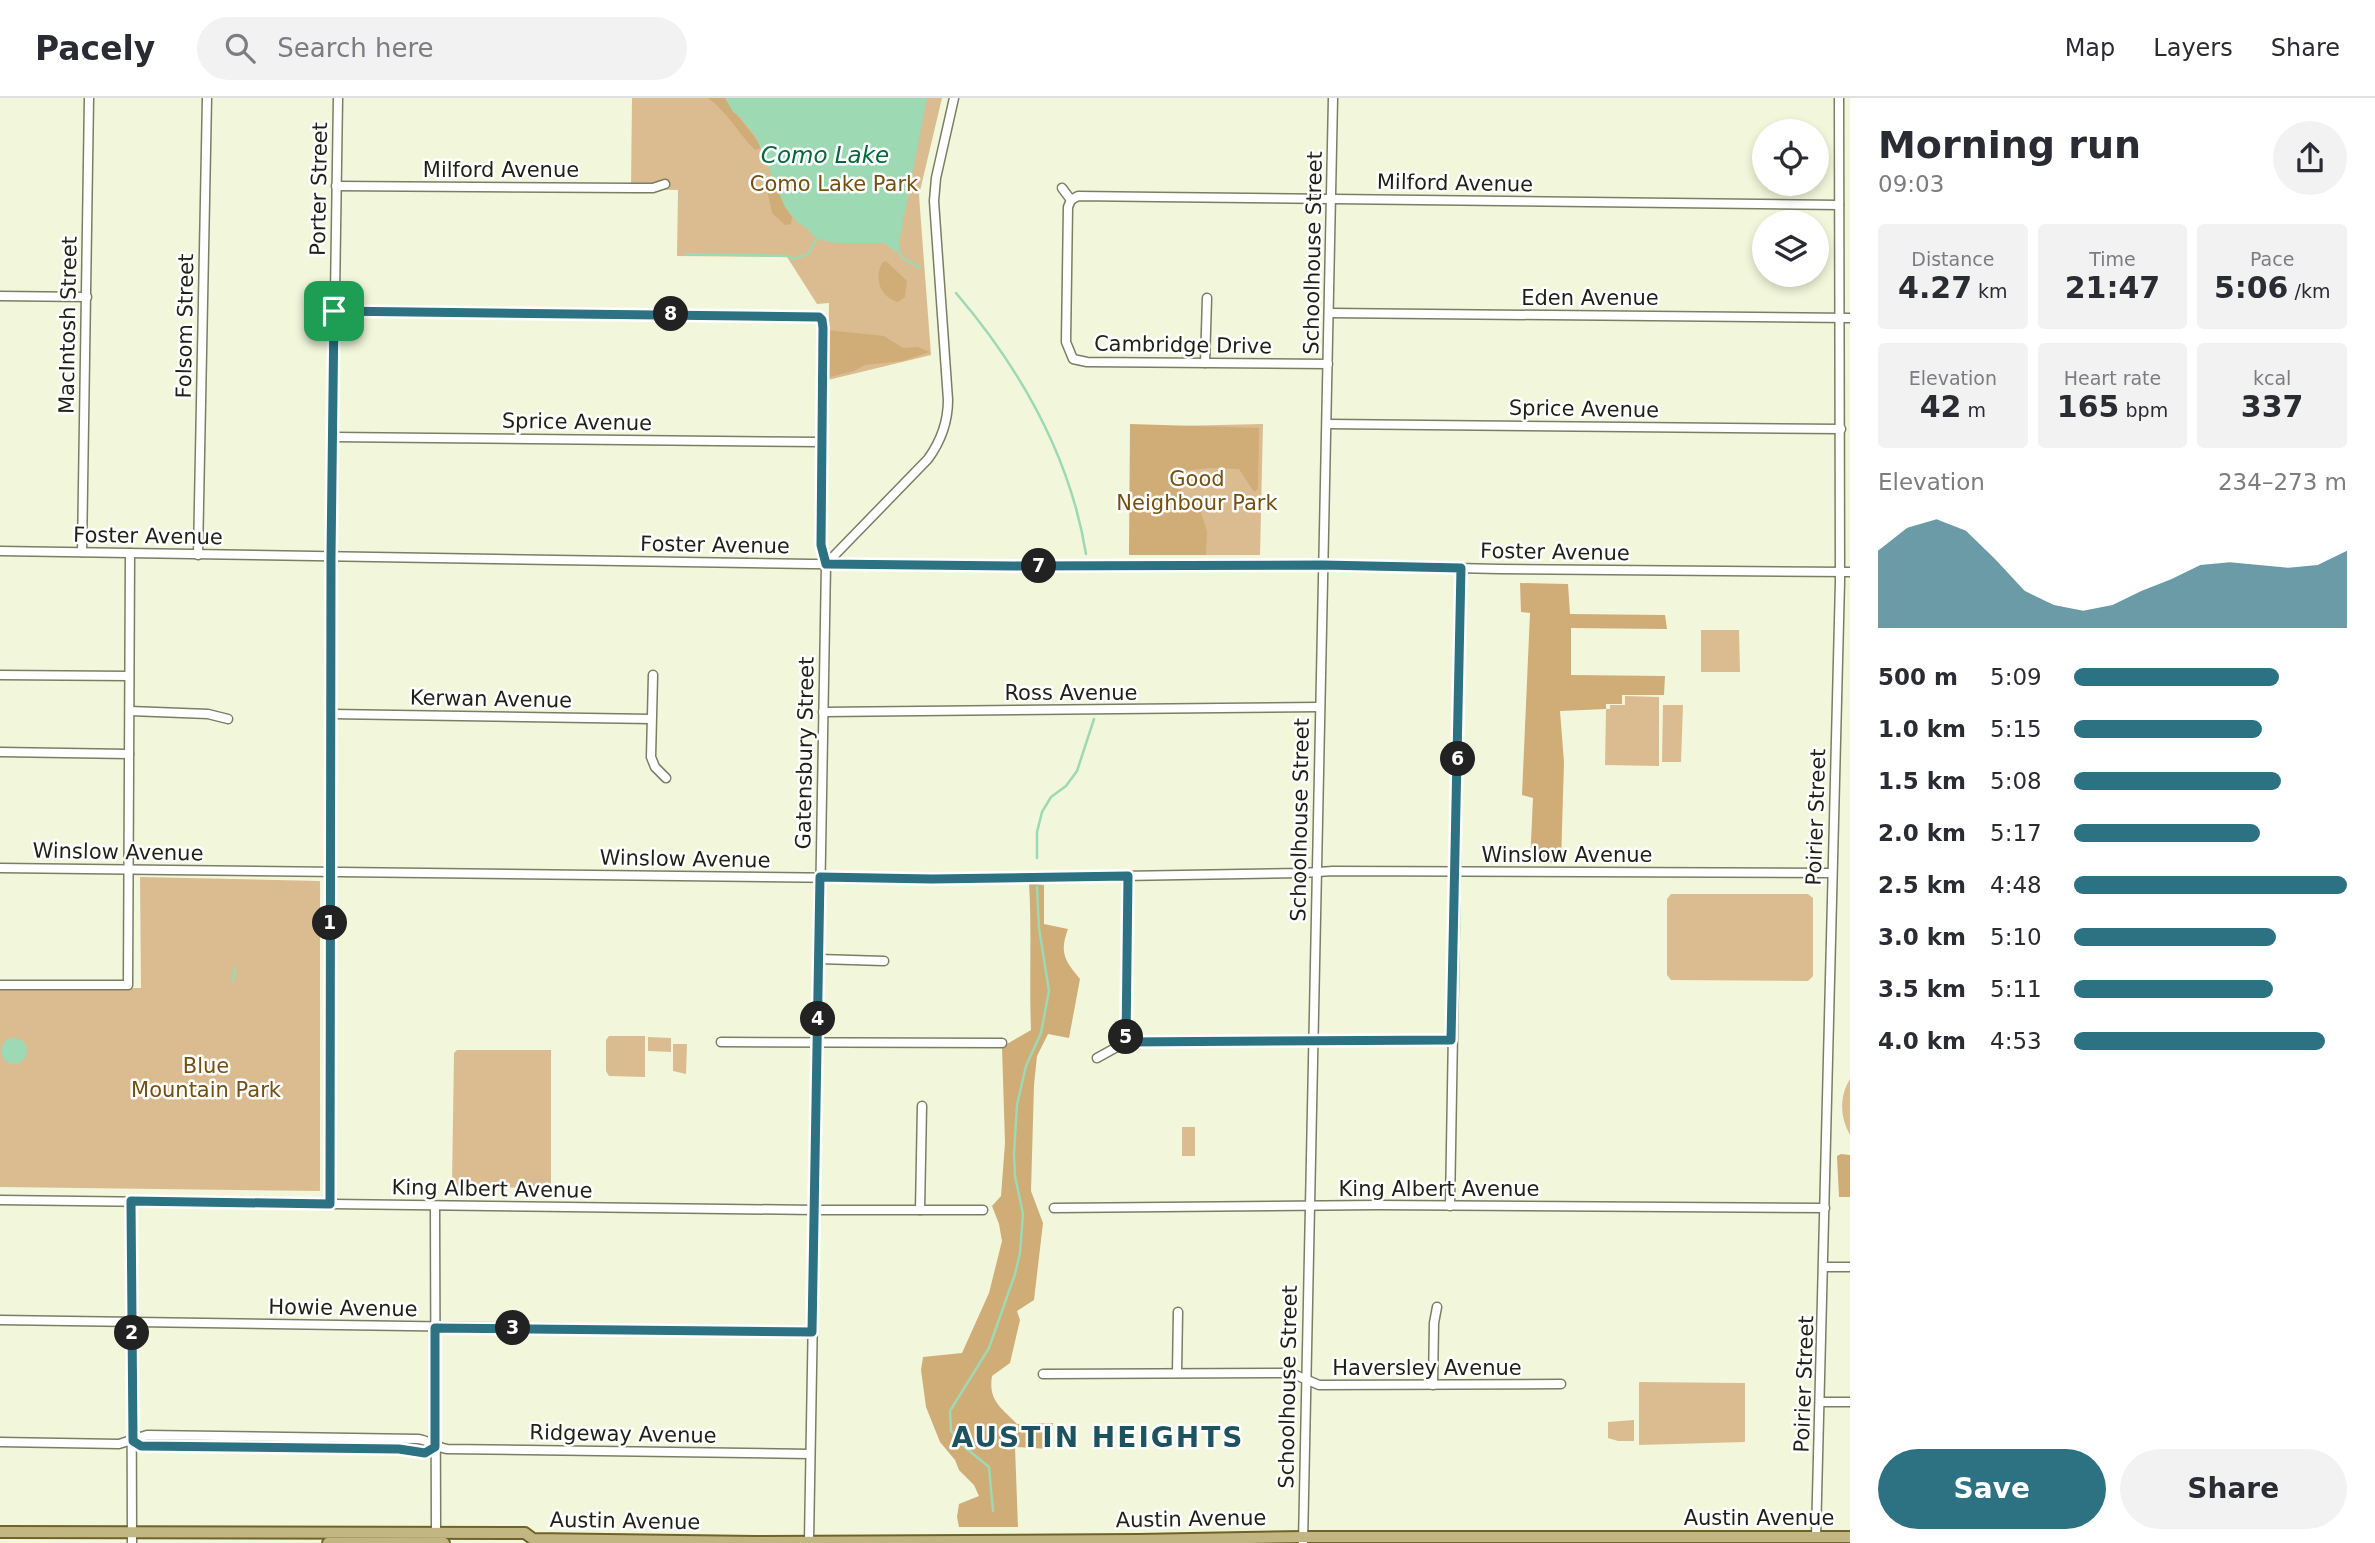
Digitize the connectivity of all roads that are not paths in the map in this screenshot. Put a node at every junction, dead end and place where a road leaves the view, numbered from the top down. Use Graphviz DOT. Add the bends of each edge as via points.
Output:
graph roads {
  1 [pos="89,98"];
  2 [pos="207,98"];
  3 [pos="338,98"];
  4 [pos="954,98"];
  5 [pos="1333,98"];
  6 [pos="1839,98"];
  7 [pos="665,184"];
  8 [pos="336,187"];
  9 [pos="1062,188"];
  10 [pos="1332,199"];
  11 [pos="1071,200"];
  12 [pos="1839,205"];
  13 [pos="0,296"];
  14 [pos="87,297"];
  15 [pos="1207,298"];
  16 [pos="334,311"];
  17 [pos="1330,313"];
  18 [pos="1840,317"];
  19 [pos="1850,318"];
  20 [pos="1205,363"];
  21 [pos="1328,364"];
  22 [pos="1327,424"];
  23 [pos="1841,429"];
  24 [pos="333,437"];
  25 [pos="821,442"];
  26 [pos="0,551"];
  27 [pos="82,552"];
  28 [pos="130,553"];
  29 [pos="198,555"];
  30 [pos="331,557"];
  31 [pos="826,564"];
  32 [pos="1323,565"];
  33 [pos="1461,568"];
  34 [pos="1840,572"];
  35 [pos="1850,572"];
  36 [pos="0,675"];
  37 [pos="653,675"];
  38 [pos="129,676"];
  39 [pos="1320,707"];
  40 [pos="130,711"];
  41 [pos="823,712"];
  42 [pos="331,714"];
  43 [pos="228,719"];
  44 [pos="651,719"];
  45 [pos="0,752"];
  46 [pos="129,754"];
  47 [pos="666,778"];
  48 [pos="0,868"];
  49 [pos="130,870"];
  50 [pos="330,872"];
  51 [pos="1456,872"];
  52 [pos="1316,873"];
  53 [pos="1832,873"];
  54 [pos="1128,876"];
  55 [pos="820,877"];
  56 [pos="819,959"];
  57 [pos="884,961"];
  58 [pos="0,985"];
  59 [pos="1312,1040"];
  60 [pos="1451,1040"];
  61 [pos="722,1042"];
  62 [pos="817,1042"];
  63 [pos="1126,1042"];
  64 [pos="1002,1043"];
  65 [pos="1097,1058"];
  66 [pos="922,1106"];
  67 [pos="0,1200"];
  68 [pos="131,1201"];
  69 [pos="330,1204"];
  70 [pos="435,1206"];
  71 [pos="1450,1206"];
  72 [pos="1309,1207"];
  73 [pos="1054,1208"];
  74 [pos="1825,1208"];
  75 [pos="814,1210"];
  76 [pos="920,1210"];
  77 [pos="983,1210"];
  78 [pos="1824,1267"];
  79 [pos="1850,1267"];
  80 [pos="1437,1307"];
  81 [pos="1178,1312"];
  82 [pos="0,1320"];
  83 [pos="132,1322"];
  84 [pos="435,1328"];
  85 [pos="812,1332"];
  86 [pos="1177,1373"];
  87 [pos="1043,1374"];
  88 [pos="1305,1379"];
  89 [pos="1561,1384"];
  90 [pos="1433,1385"];
  91 [pos="1821,1402"];
  92 [pos="1850,1402"];
  93 [pos="133,1441"];
  94 [pos="0,1442"];
  95 [pos="435,1447"];
  96 [pos="810,1454"];
  97 [pos="0,1532"];
  98 [pos="1816,1536"];
  99 [pos="1850,1537"];
  100 [pos="132,1538"];
  101 [pos="436,1539"];
  102 [pos="1303,1540"];
  103 [pos="530,1541"];
  104 [pos="809,1541"];
  105 [pos="1514,1541"];
  106 [pos="328,1543"];
  107 [pos="444,1543"];
  1 -- 14 [label="street, MacIntosh Street"];
  2 -- 29 [label="street, Folsom Street"];
  3 -- 8 [label="street, Porter Street"];
  4 -- 31 [label="street" via="933,204 948,400 944,430 928,459"];
  5 -- 10 [label="street, Schoolhouse Street"];
  6 -- 12 [label="street, Poirier Street"];
  7 -- 8 [label="street, Milford Avenue" via="653,188"];
  8 -- 16 [label="street, Porter Street"];
  9 -- 11 [label="street"];
  10 -- 11 [label="street, Milford Avenue" via="1078,196"];
  10 -- 12 [label="street, Milford Avenue"];
  10 -- 17 [label="street, Schoolhouse Street"];
  11 -- 20 [label="street, Cambridge Drive" via="1066,342 1073,359"];
  12 -- 18 [label="street, Poirier Street"];
  13 -- 14 [label="street"];
  14 -- 27 [label="street, MacIntosh Street"];
  15 -- 20 [label="street"];
  16 -- 24 [label="street, Porter Street"];
  16 -- 25 [label="street, Gatensbury Street" via="816,316 822,320"];
  17 -- 18 [label="street, Eden Avenue"];
  17 -- 21 [label="street, Schoolhouse Street"];
  18 -- 19 [label="street, Eden Avenue"];
  18 -- 23 [label="street, Poirier Street"];
  20 -- 21 [label="street, Cambridge Drive"];
  21 -- 22 [label="street, Schoolhouse Street"];
  22 -- 23 [label="street, Sprice Avenue"];
  22 -- 32 [label="street, Schoolhouse Street"];
  23 -- 34 [label="street, Poirier Street"];
  24 -- 25 [label="street, Sprice Avenue"];
  24 -- 30 [label="street, Porter Street"];
  25 -- 31 [label="street, Gatensbury Street" via="821,545"];
  26 -- 27 [label="street, Foster Avenue"];
  27 -- 28 [label="street, Foster Avenue"];
  28 -- 29 [label="street, Foster Avenue"];
  28 -- 38 [label="street"];
  29 -- 30 [label="street, Foster Avenue"];
  30 -- 31 [label="street, Foster Avenue"];
  30 -- 42 [label="street, Porter Street"];
  31 -- 32 [label="street, Foster Avenue"];
  31 -- 41 [label="street, Gatensbury Street"];
  32 -- 33 [label="street, Foster Avenue"];
  32 -- 39 [label="street, Schoolhouse Street"];
  33 -- 34 [label="street, Foster Avenue"];
  33 -- 51 [label="street"];
  34 -- 35 [label="street, Foster Avenue"];
  34 -- 53 [label="street, Poirier Street"];
  36 -- 38 [label="street"];
  37 -- 44 [label="street"];
  38 -- 40 [label="street"];
  39 -- 41 [label="street, Ross Avenue"];
  39 -- 52 [label="street, Schoolhouse Street"];
  40 -- 43 [label="street"];
  40 -- 46 [label="street"];
  41 -- 55 [label="street, Gatensbury Street"];
  42 -- 44 [label="street, Kerwan Avenue"];
  42 -- 50 [label="street, Porter Street"];
  44 -- 47 [label="street" via="652,757"];
  45 -- 46 [label="street"];
  46 -- 49 [label="street"];
  48 -- 49 [label="street, Winslow Avenue"];
  49 -- 50 [label="street, Winslow Avenue"];
  49 -- 58 [label="street" via="128,985"];
  50 -- 55 [label="street, Winslow Avenue"];
  50 -- 69 [label="street, Porter Street"];
  51 -- 52 [label="street, Winslow Avenue"];
  51 -- 53 [label="street, Winslow Avenue"];
  51 -- 60 [label="street"];
  52 -- 54 [label="street, Winslow Avenue"];
  52 -- 59 [label="street, Schoolhouse Street"];
  53 -- 74 [label="street, Poirier Street"];
  54 -- 55 [label="street, Winslow Avenue"];
  54 -- 63 [label="street"];
  55 -- 56 [label="street, Gatensbury Street"];
  56 -- 57 [label="street"];
  56 -- 62 [label="street, Gatensbury Street"];
  59 -- 60 [label="street"];
  59 -- 63 [label="street"];
  59 -- 72 [label="street, Schoolhouse Street"];
  60 -- 71 [label="street"];
  61 -- 62 [label="street"];
  62 -- 64 [label="street"];
  62 -- 75 [label="street, Gatensbury Street"];
  63 -- 65 [label="street"];
  66 -- 76 [label="street"];
  67 -- 68 [label="street, King Albert Avenue"];
  68 -- 69 [label="street, King Albert Avenue"];
  68 -- 83 [label="street"];
  69 -- 70 [label="street, King Albert Avenue"];
  70 -- 75 [label="street, King Albert Avenue"];
  70 -- 84 [label="street"];
  71 -- 72 [label="street, King Albert Avenue"];
  71 -- 74 [label="street, King Albert Avenue"];
  72 -- 73 [label="street, King Albert Avenue"];
  72 -- 88 [label="street, Schoolhouse Street"];
  74 -- 78 [label="street, Poirier Street"];
  75 -- 76 [label="street, King Albert Avenue"];
  75 -- 85 [label="street, Gatensbury Street"];
  76 -- 77 [label="street, King Albert Avenue"];
  78 -- 79 [label="street"];
  78 -- 91 [label="street, Poirier Street"];
  80 -- 90 [label="street"];
  81 -- 86 [label="street"];
  82 -- 83 [label="street, Howie Avenue"];
  83 -- 84 [label="street, Howie Avenue"];
  83 -- 93 [label="street"];
  84 -- 85 [label="street, Howie Avenue"];
  84 -- 95 [label="street"];
  85 -- 96 [label="street, Gatensbury Street"];
  86 -- 87 [label="street, Haversley Avenue"];
  86 -- 88 [label="street, Haversley Avenue" via="1292,1373"];
  88 -- 90 [label="street, Haversley Avenue" via="1319,1385"];
  88 -- 102 [label="street, Schoolhouse Street"];
  89 -- 90 [label="street, Haversley Avenue"];
  91 -- 92 [label="street"];
  91 -- 98 [label="street, Poirier Street"];
  93 -- 94 [label="street, Ridgeway Avenue"];
  93 -- 95 [label="street, Ridgeway Avenue" via="141,1446 421,1453"];
  93 -- 95 [label="street, Ridgeway Avenue" via="147,1435 418,1439"];
  93 -- 100 [label="street"];
  95 -- 96 [label="street, Ridgeway Avenue"];
  95 -- 101 [label="street"];
  96 -- 104 [label="street, Gatensbury Street"];
  97 -- 100 [label="main road, Austin Avenue"];
  98 -- 99 [label="main road, Austin Avenue"];
  98 -- 105 [label="main road, Austin Avenue"];
  100 -- 101 [label="main road, Austin Avenue"];
  101 -- 103 [label="main road, Austin Avenue" via="524,1533"];
  101 -- 106 [label="main road, Austin Avenue"];
  101 -- 107 [label="main road, Austin Avenue"];
  102 -- 104 [label="main road, Austin Avenue"];
  102 -- 105 [label="main road, Austin Avenue"];
  103 -- 104 [label="main road, Austin Avenue"];
}
